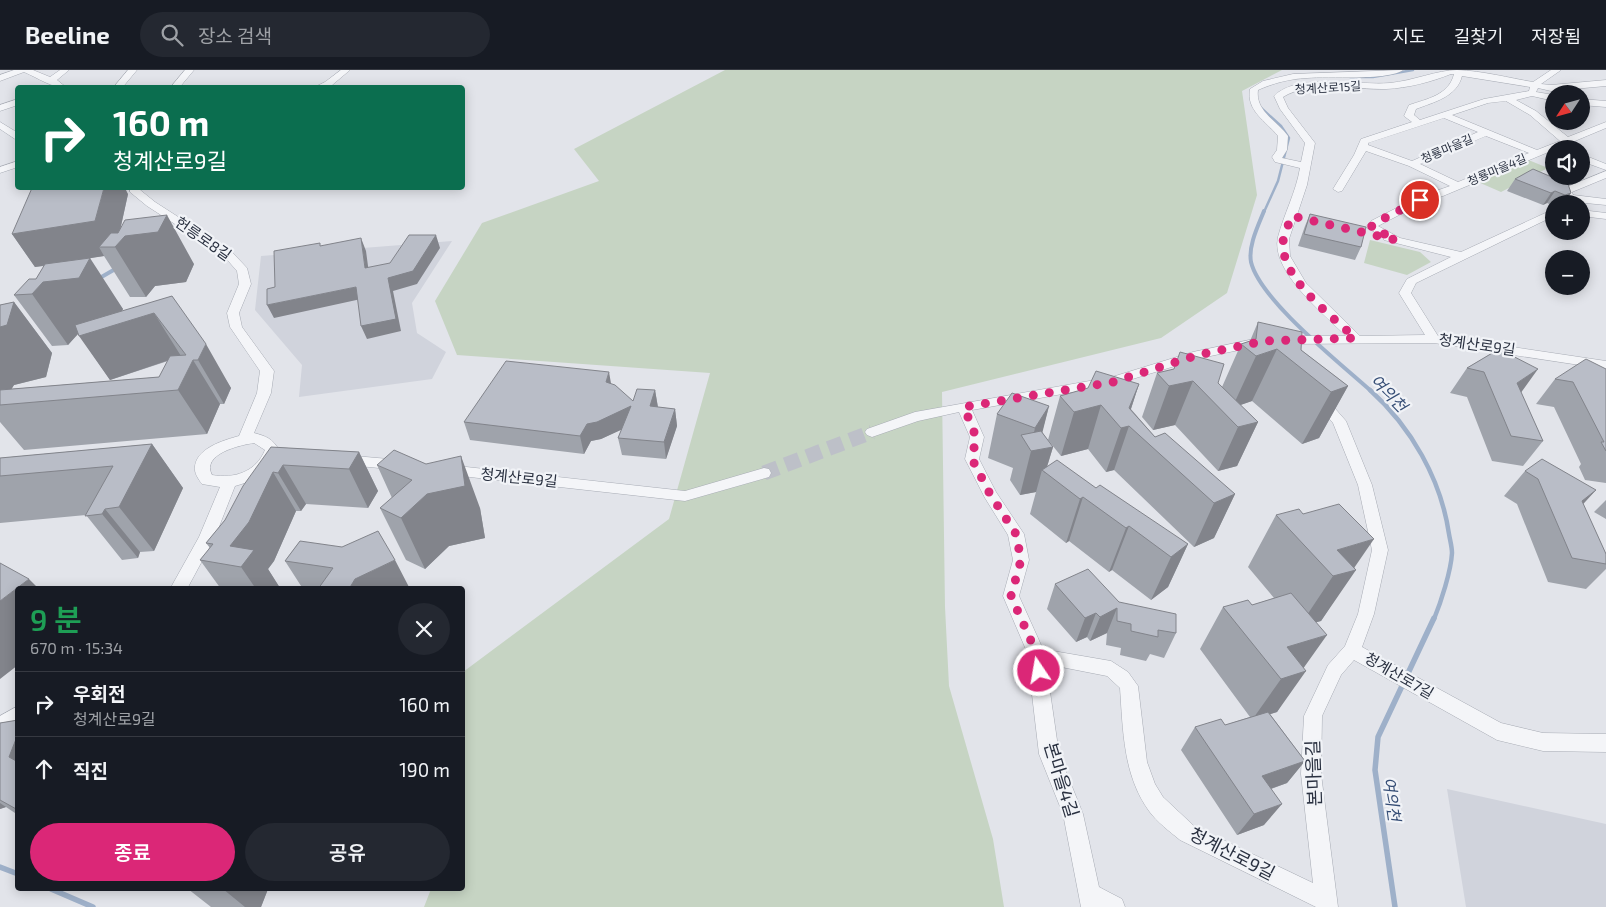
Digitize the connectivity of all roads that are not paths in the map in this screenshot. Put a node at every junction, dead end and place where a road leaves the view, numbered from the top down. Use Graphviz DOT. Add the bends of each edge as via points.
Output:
graph roads {
  1 [pos="22,70"];
  2 [pos="26,70"];
  3 [pos="65,70"];
  4 [pos="133,70"];
  5 [pos="190,70"];
  6 [pos="346,70"];
  7 [pos="1399,70"];
  8 [pos="1557,70"];
  9 [pos="1454,72"];
  10 [pos="0,78"];
  11 [pos="50,80"];
  12 [pos="1606,84"];
  13 [pos="58,85"];
  14 [pos="120,85"];
  15 [pos="177,85"];
  16 [pos="325,85"];
  17 [pos="1533,89"];
  18 [pos="1545,94"];
  19 [pos="1506,98"];
  20 [pos="15,103"];
  21 [pos="1590,103"];
  22 [pos="1606,104"];
  23 [pos="0,108"];
  24 [pos="1444,115"];
  25 [pos="1418,123"];
  26 [pos="1606,125"];
  27 [pos="0,126"];
  28 [pos="1486,132"];
  29 [pos="15,134"];
  30 [pos="1555,140"];
  31 [pos="1571,140"];
  32 [pos="1363,146"];
  33 [pos="1545,150"];
  34 [pos="1536,153"];
  35 [pos="1590,161"];
  36 [pos="1412,164"];
  37 [pos="15,165"];
  38 [pos="1307,166"];
  39 [pos="1606,167"];
  40 [pos="0,170"];
  41 [pos="1606,174"];
  42 [pos="1596,178"];
  43 [pos="1606,183"];
  44 [pos="1458,186"];
  45 [pos="1338,189"];
  46 [pos="134,190"];
  47 [pos="1567,195"];
  48 [pos="1590,202"];
  49 [pos="1606,202"];
  50 [pos="1590,215"];
  51 [pos="1545,216"];
  52 [pos="1606,216"];
  53 [pos="1358,231"];
  54 [pos="1396,240"];
  55 [pos="1462,256"];
  56 [pos="1351,338"];
  57 [pos="1434,338"];
  58 [pos="1270,340"];
  59 [pos="1278,356"];
  60 [pos="1606,365"];
  61 [pos="1308,386"];
  62 [pos="964,407"];
  63 [pos="872,432"];
  64 [pos="245,439"];
  65 [pos="325,458"];
  66 [pos="417,466"];
  67 [pos="437,468"];
  68 [pos="764,473"];
  69 [pos="230,482"];
  70 [pos="180,586"];
  71 [pos="1352,650"];
  72 [pos="1036,652"];
  73 [pos="15,716"];
  74 [pos="0,726"];
  75 [pos="1606,742"];
  76 [pos="1091,900"];
  77 [pos="1327,904"];
  78 [pos="1114,907"];
  1 -- 10 [label="street"];
  2 -- 11 [label="street"];
  3 -- 11 [label="street"];
  4 -- 14 [label="street"];
  5 -- 15 [label="street"];
  6 -- 16 [label="street"];
  7 -- 38 [label="street" via="1364,74 1300,73 1266,81 1254,88 1255,107 1283,136 1278,160"];
  8 -- 17 [label="street"];
  9 -- 17 [label="street" via="1507,80"];
  9 -- 25 [label="street" via="1458,81 1444,95 1412,106 1409,116"];
  9 -- 38 [label="street, 청계산로15길" via="1410,83 1301,87 1283,92 1278,96 1280,104 1310,143"];
  11 -- 13 [label="street"];
  12 -- 17 [label="street"];
  17 -- 18 [label="street"];
  17 -- 19 [label="street" via="1523,96"];
  19 -- 24 [label="street"];
  19 -- 30 [label="street" via="1533,113"];
  20 -- 23 [label="street"];
  21 -- 22 [label="street"];
  24 -- 25 [label="street"];
  24 -- 28 [label="street, 청룡마을길"];
  25 -- 32 [label="street" via="1364,141"];
  26 -- 31 [label="street, 청룡마을4길"];
  27 -- 29 [label="street"];
  28 -- 34 [label="street, 청룡마을4길"];
  28 -- 36 [label="street, 청룡마을길"];
  32 -- 36 [label="street, 청룡마을길"];
  32 -- 45 [label="street" via="1362,154 1340,180"];
  33 -- 34 [label="street, 청룡마을4길"];
  34 -- 44 [label="street, 청룡마을4길"];
  35 -- 39 [label="street"];
  36 -- 44 [label="street, 청룡마을4길"];
  37 -- 40 [label="street"];
  38 -- 56 [label="street, 청계산로15길" via="1297,217 1283,240 1284,256 1314,299"];
  41 -- 42 [label="street"];
  42 -- 43 [label="street"];
  42 -- 47 [label="street" via="1566,191"];
  44 -- 54 [label="street, 청룡마을4길" via="1420,200 1371,227"];
  46 -- 64 [label="street, 헌릉로8길" via="226,253 243,270 246,284 233,313 236,327 267,371 264,393"];
  48 -- 49 [label="street"];
  50 -- 52 [label="street"];
  51 -- 55 [label="street"];
  53 -- 54 [label="street"];
  54 -- 55 [label="street"];
  55 -- 57 [label="street" via="1411,281 1405,293"];
  56 -- 57 [label="street, 청계산로9길"];
  56 -- 58 [label="street, 청계산로9길"];
  57 -- 60 [label="street, 청계산로9길"];
  58 -- 59 [label="street"];
  58 -- 62 [label="street" via="1198,355 1113,382"];
  61 -- 71 [label="street, 청계산로7길" via="1339,421 1365,485 1380,550 1366,614"];
  62 -- 63 [label="street" via="915,417"];
  62 -- 72 [label="street" via="976,437 972,459 1016,534 1021,560 1011,596"];
  64 -- 69 [label="street" via="220,447 205,460 202,468 207,480"];
  64 -- 69 [label="street" via="263,440 277,458"];
  65 -- 66 [label="street"];
  67 -- 68 [label="street, 청계산로9길" via="685,496"];
  69 -- 70 [label="street" via="202,552"];
  71 -- 75 [label="street, 청계산로7길" via="1497,731 1543,742"];
  71 -- 77 [label="street, 본마을길" via="1334,670 1313,716 1311,774"];
  72 -- 76 [label="street, 본마을4길" via="1049,754 1073,814"];
  72 -- 77 [label="street, 청계산로9길" via="1112,669 1122,677 1129,686 1138,765 1152,797 1187,833"];
  73 -- 74 [label="street"];
  76 -- 78 [label="street"];
}
